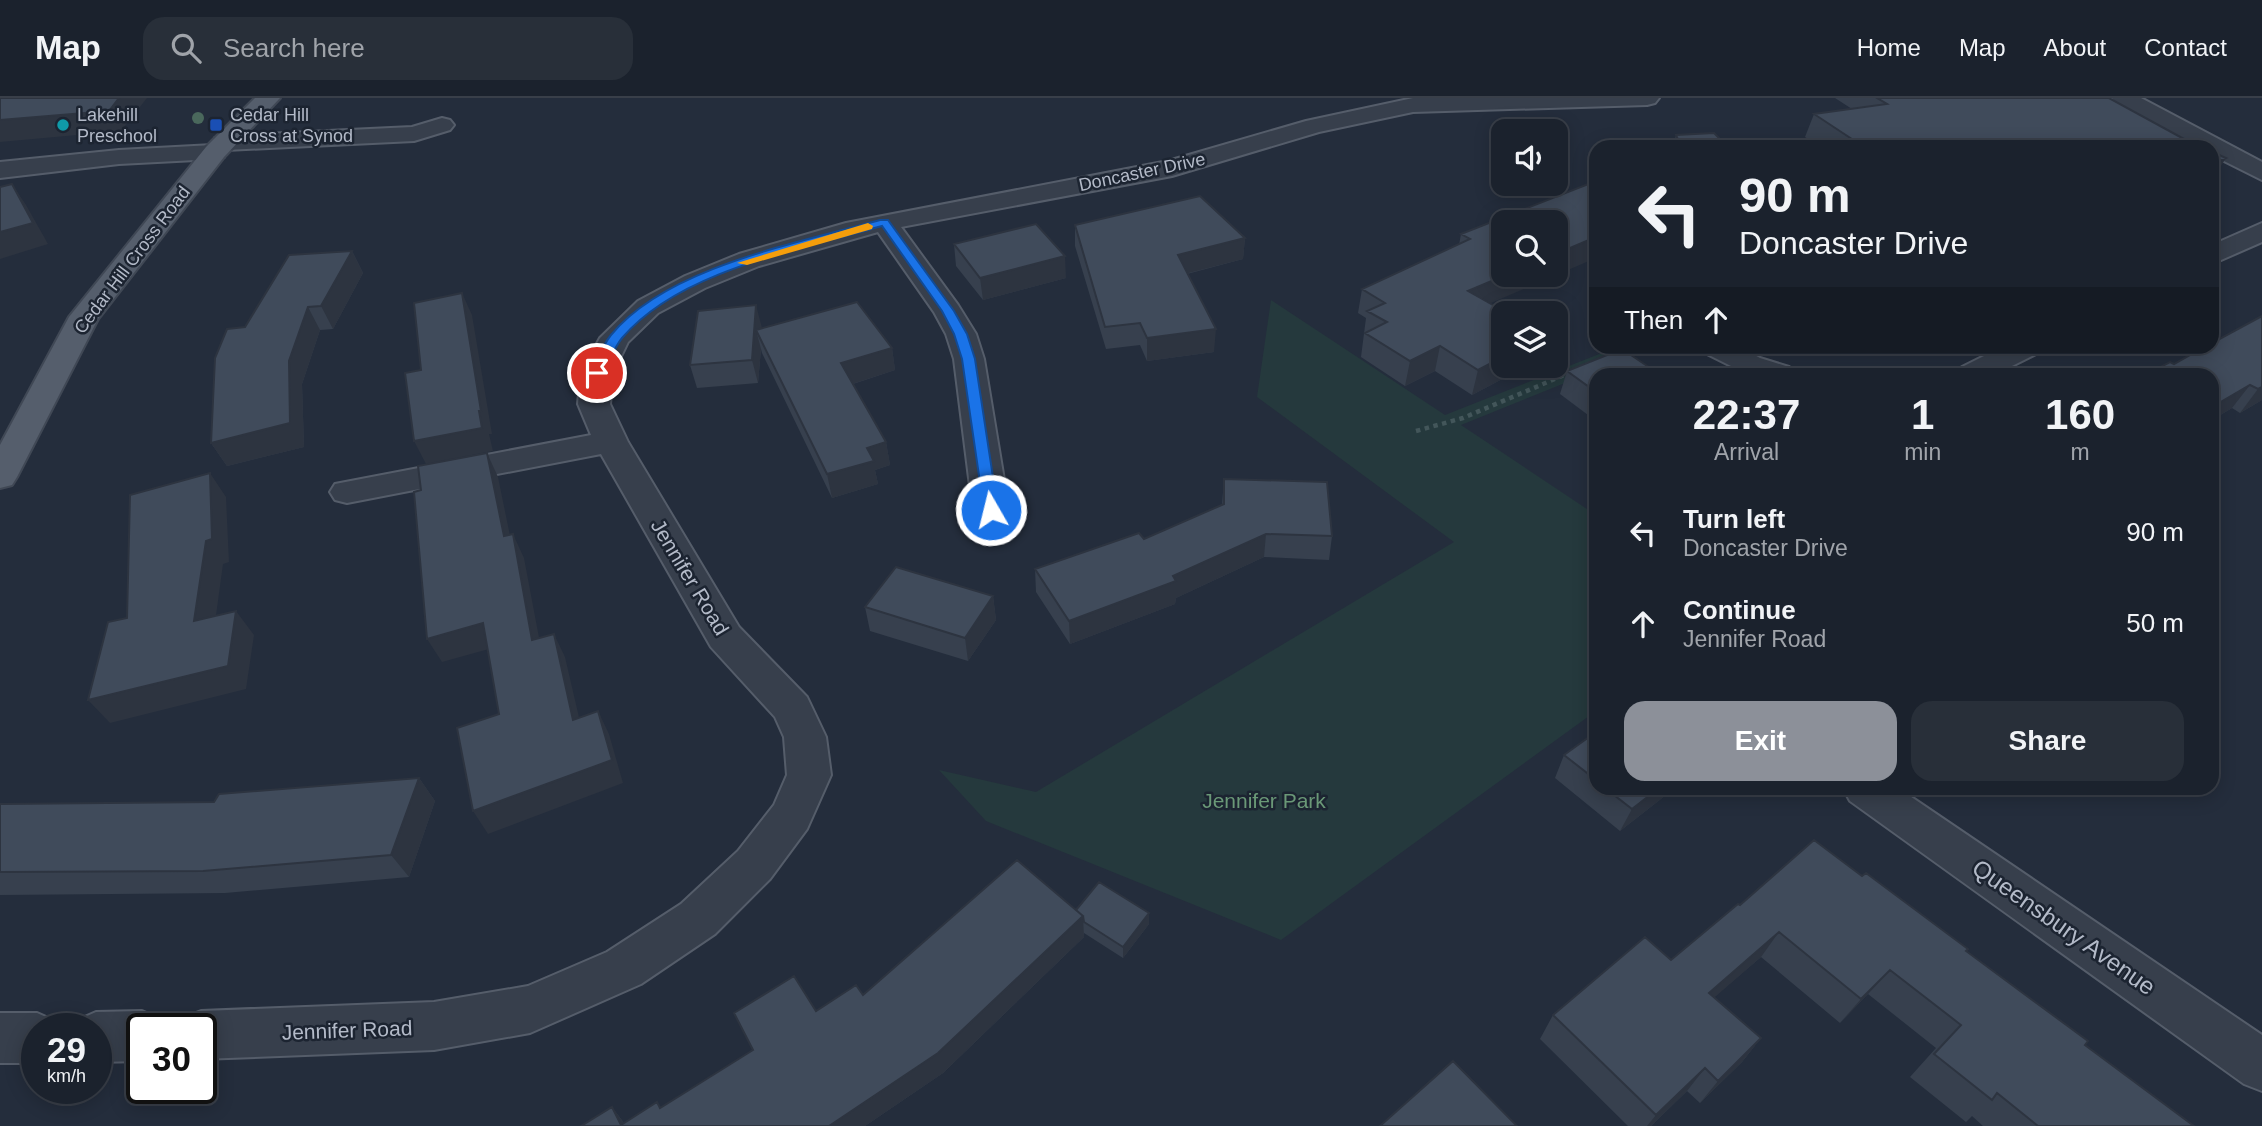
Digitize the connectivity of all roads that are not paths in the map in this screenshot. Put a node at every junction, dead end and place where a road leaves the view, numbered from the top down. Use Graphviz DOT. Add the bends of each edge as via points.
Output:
graph roads {
  1 [pos="268,98"];
  2 [pos="2124,98"];
  3 [pos="1631,99"];
  4 [pos="442,125"];
  5 [pos="2202,140"];
  6 [pos="220,147"];
  7 [pos="2219,149"];
  8 [pos="0,170"];
  9 [pos="2262,172"];
  10 [pos="884,222"];
  11 [pos="2262,231"];
  12 [pos="2219,252"];
  13 [pos="648,307"];
  14 [pos="1729,354"];
  15 [pos="2013,354"];
  16 [pos="1759,368"];
  17 [pos="1985,368"];
  18 [pos="611,442"];
  19 [pos="0,477"];
  20 [pos="347,492"];
  21 [pos="991,510"];
  22 [pos="1875,795"];
  23 [pos="217,1034"];
  24 [pos="0,1038"];
  25 [pos="21,1038"];
  26 [pos="2262,1066"];
  1 -- 6 [label="main road, Cedar Hill Cross Road"];
  2 -- 5 [label="street"];
  3 -- 10 [label="street, Doncaster Drive" via="1437,104 1374,112 1172,168"];
  4 -- 6 [label="street" via="414,134"];
  6 -- 8 [label="street"];
  6 -- 19 [label="main road, Cedar Hill Cross Road" via="84,317"];
  7 -- 9 [label="street"];
  10 -- 13 [label="street, Doncaster Drive" via="750,260"];
  10 -- 21 [label="street" via="961,334 969,359"];
  11 -- 12 [label="street"];
  13 -- 18 [label="street, Jennifer Road" via="615,338 597,373 594,404"];
  14 -- 16 [label="street"];
  15 -- 17 [label="street"];
  18 -- 20 [label="street"];
  18 -- 23 [label="street, Jennifer Road" via="725,637 792,708 805,737 809,775 791,816 754,865 698,919 624,968 530,1009 434,1026"];
  22 -- 26 [label="street, Queensbury Avenue"];
  24 -- 25 [label="street"];
}
